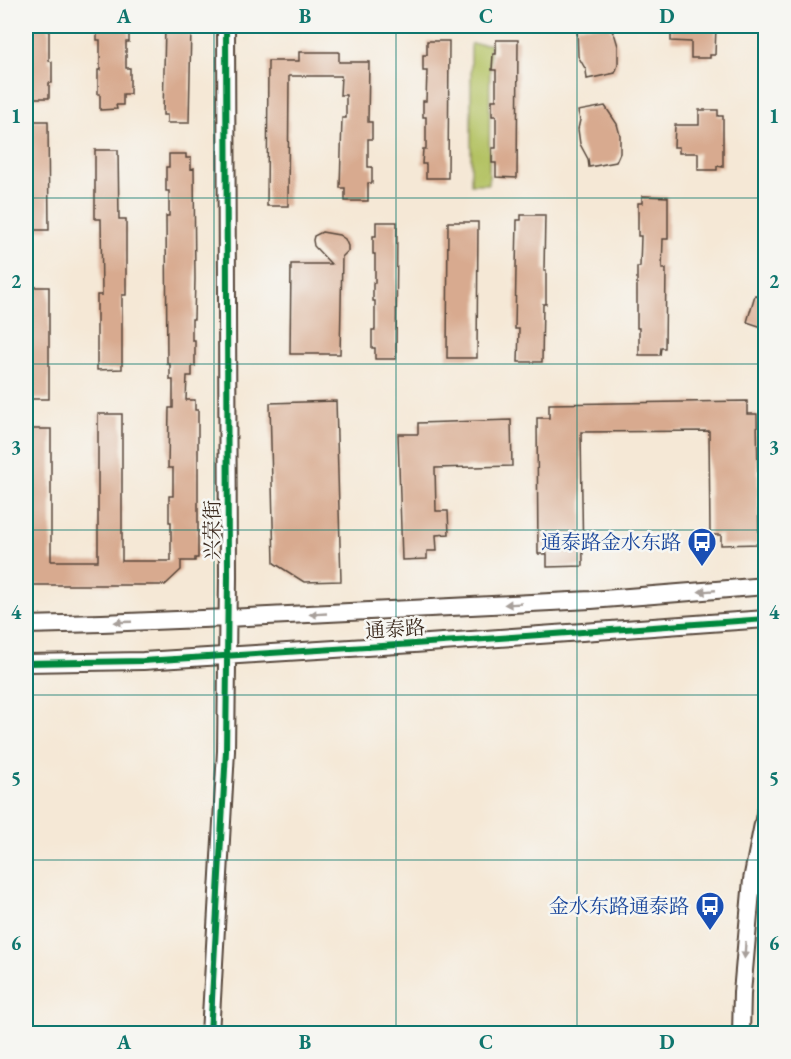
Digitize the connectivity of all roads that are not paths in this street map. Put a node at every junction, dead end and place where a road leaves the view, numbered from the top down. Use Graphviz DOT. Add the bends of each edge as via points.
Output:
graph roads {
  1 [pos="226,26"];
  2 [pos="765,586"];
  3 [pos="227,618"];
  4 [pos="765,619"];
  5 [pos="26,625"];
  6 [pos="227,656"];
  7 [pos="26,663"];
  8 [pos="765,809"];
  9 [pos="210,1034"];
  10 [pos="741,1034"];
  1 -- 3 [label="street, 兴荣街"];
  2 -- 3 [label="street, 通泰路, one-way" via="591,600"];
  3 -- 5 [label="street, 通泰路, one-way"];
  3 -- 6 [label="street, 兴荣街"];
  4 -- 6 [label="street, 通泰路"];
  6 -- 7 [label="street, 通泰路"];
  6 -- 9 [label="street, 兴荣街" via="226,751"];
  8 -- 10 [label="street, one-way" via="752,880"];
}
